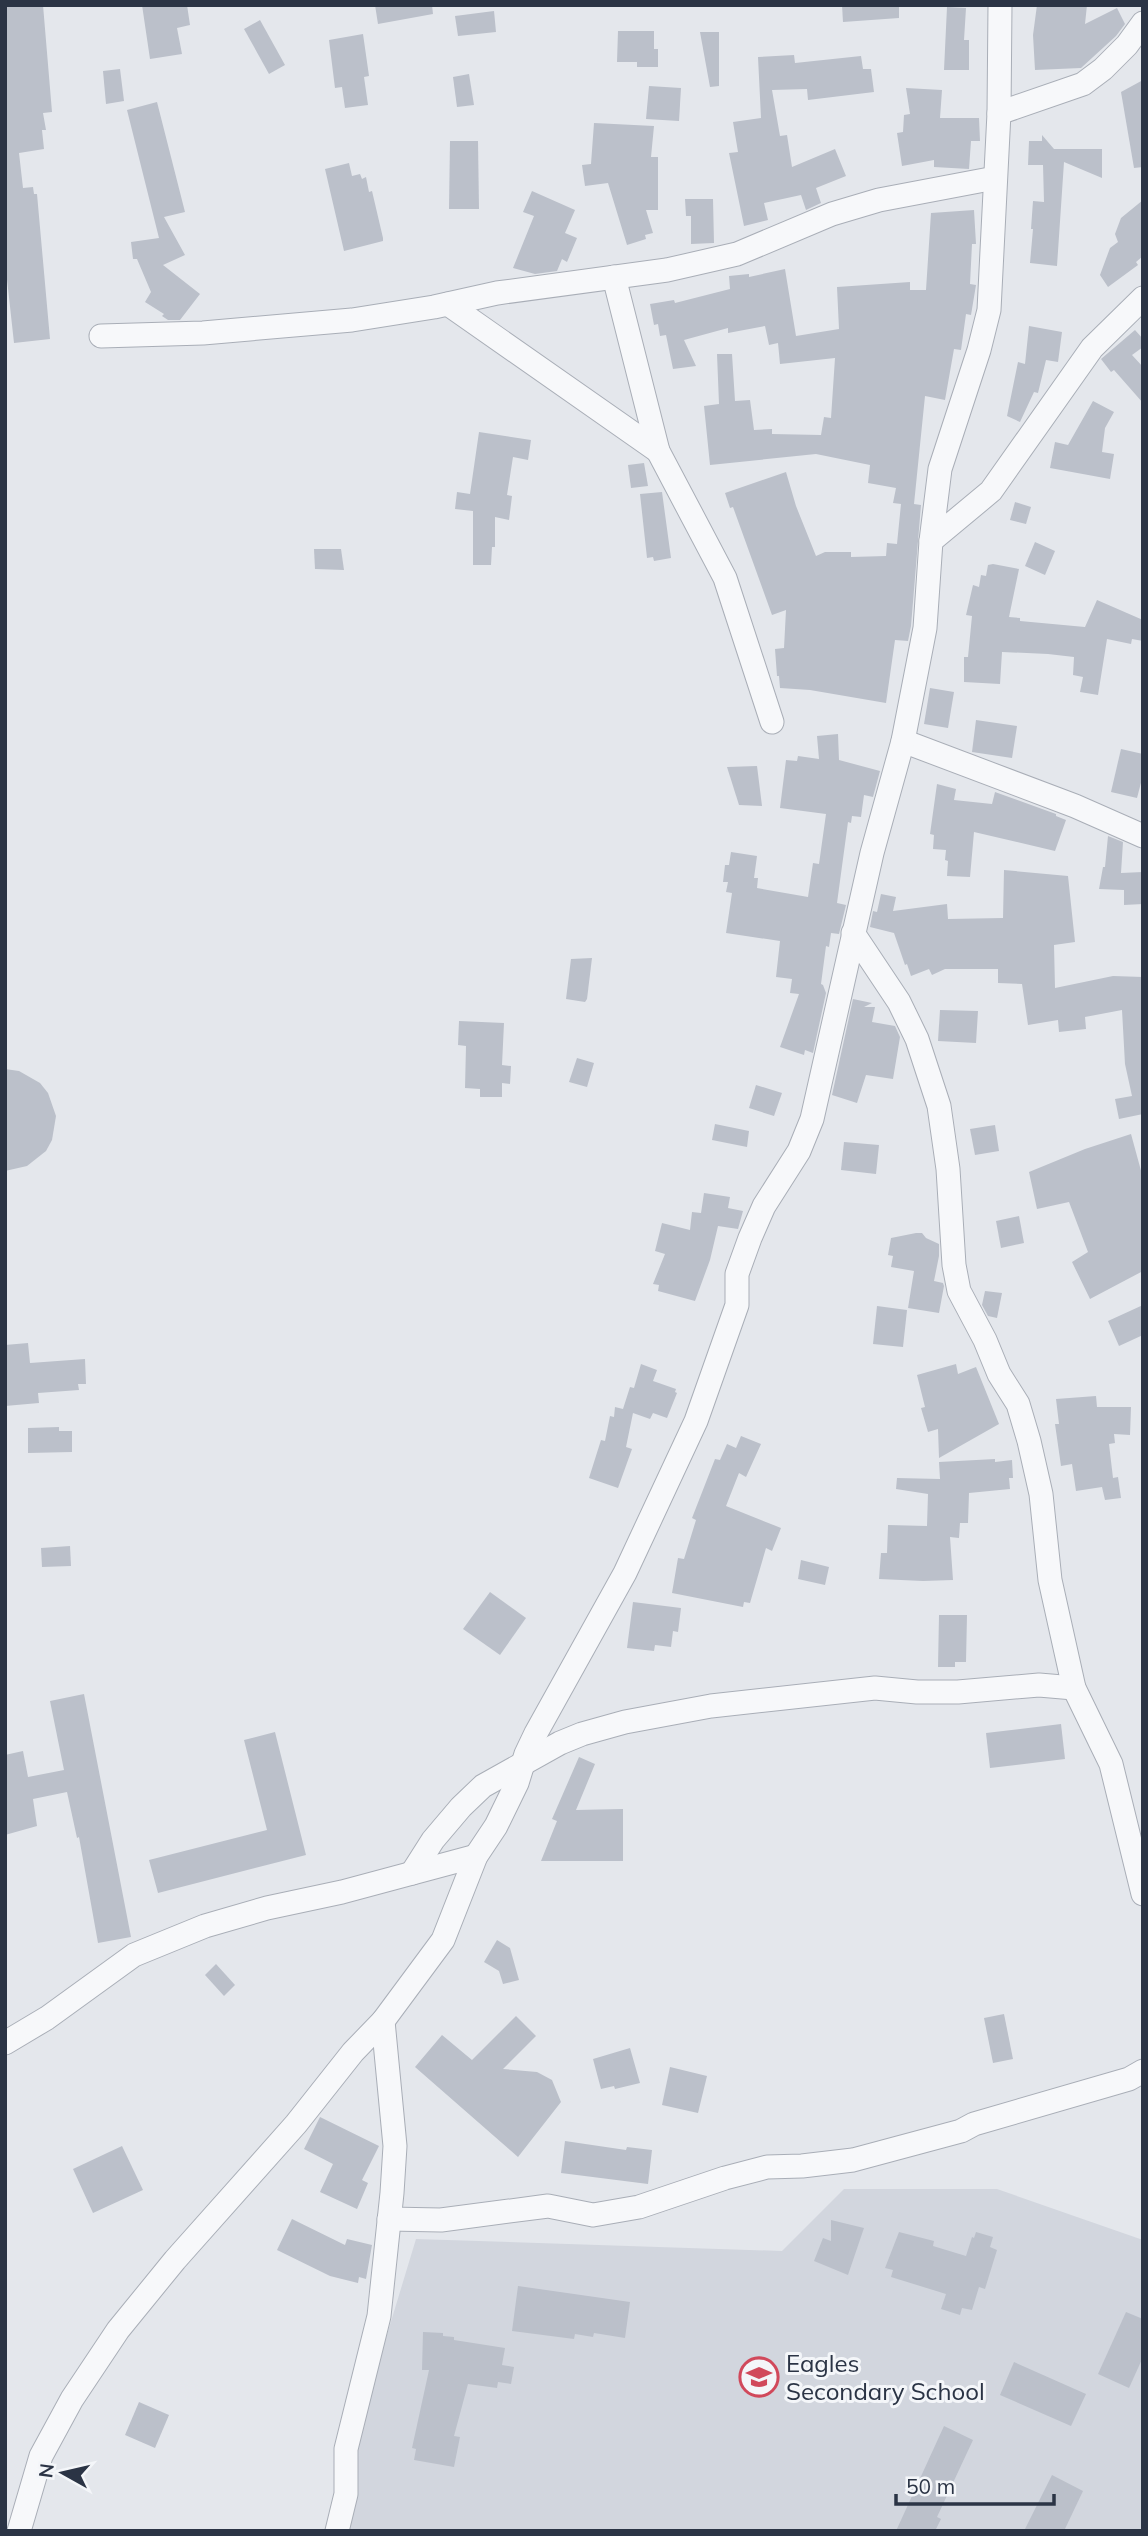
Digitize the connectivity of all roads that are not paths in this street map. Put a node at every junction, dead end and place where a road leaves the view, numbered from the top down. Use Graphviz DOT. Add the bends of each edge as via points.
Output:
graph roads {
  1 [pos="1000,5"];
  2 [pos="1143,23"];
  3 [pos="999,113"];
  4 [pos="995,178"];
  5 [pos="614,277"];
  6 [pos="1141,303"];
  7 [pos="448,304"];
  8 [pos="101,336"];
  9 [pos="657,451"];
  10 [pos="931,541"];
  11 [pos="772,722"];
  12 [pos="903,740"];
  13 [pos="1143,836"];
  14 [pos="853,933"];
  15 [pos="1074,1688"];
  16 [pos="523,1763"];
  17 [pos="476,1856"];
  18 [pos="412,1873"];
  19 [pos="1143,1894"];
  20 [pos="383,2021"];
  21 [pos="5,2043"];
  22 [pos="1143,2071"];
  23 [pos="389,2219"];
  24 [pos="19,2531"];
  25 [pos="337,2531"];
  1 -- 3 [label="street"];
  2 -- 3 [label="street" via="1128,45 1083,84"];
  3 -- 4 [label="street"];
  4 -- 5 [label="street" via="879,200 832,214 737,254"];
  4 -- 10 [label="street" via="989,310 940,469"];
  5 -- 7 [label="street"];
  5 -- 9 [label="street"];
  6 -- 10 [label="street" via="1092,348 990,491"];
  7 -- 8 [label="street" via="283,327"];
  7 -- 9 [label="street"];
  9 -- 11 [label="street" via="724,578"];
  10 -- 12 [label="street" via="925,628"];
  12 -- 13 [label="street"];
  12 -- 14 [label="street"];
  14 -- 15 [label="street" via="899,1003 939,1106 959,1290 1018,1404 1029,1441 1041,1494 1050,1580"];
  14 -- 16 [label="street" via="812,1119 750,1238 737,1275 737,1305 696,1421 625,1573"];
  15 -- 16 [label="street" via="1039,1685 958,1692 875,1688 745,1702 625,1722 560,1743"];
  15 -- 19 [label="street" via="1111,1764"];
  16 -- 17 [label="street" via="496,1826"];
  16 -- 18 [label="street" via="483,1786 461,1807"];
  17 -- 18 [label="street"];
  17 -- 20 [label="street" via="443,1940"];
  18 -- 21 [label="street" via="255,1912 134,1955"];
  20 -- 23 [label="street" via="395,2146"];
  20 -- 24 [label="street" via="118,2330 41,2456"];
  22 -- 23 [label="street" via="1129,2079 853,2160 767,2167 639,2207 593,2215 548,2206 441,2220"];
  23 -- 25 [label="street" via="379,2316 346,2449 346,2494"];
}
